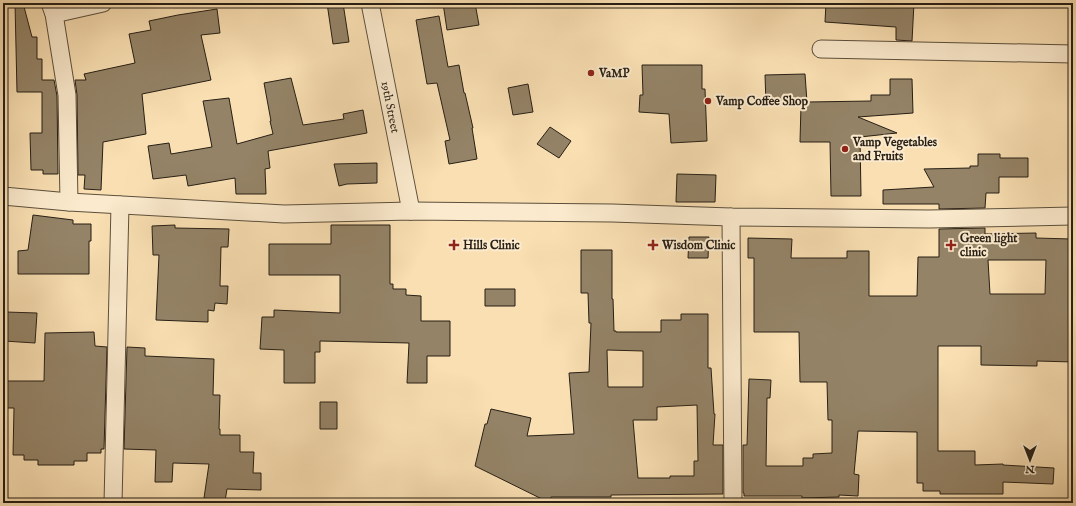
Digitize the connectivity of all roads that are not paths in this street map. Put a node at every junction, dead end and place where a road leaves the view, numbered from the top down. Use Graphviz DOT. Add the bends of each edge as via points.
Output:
graph roads {
  1 [pos="103,3"];
  2 [pos="370,3"];
  3 [pos="52,9"];
  4 [pos="821,49"];
  5 [pos="1073,54"];
  6 [pos="3,196"];
  7 [pos="69,202"];
  8 [pos="120,205"];
  9 [pos="411,210"];
  10 [pos="1073,216"];
  11 [pos="731,217"];
  12 [pos="113,503"];
  13 [pos="733,503"];
  1 -- 3 [label="street"];
  2 -- 9 [label="street, 19th Street"];
  3 -- 7 [label="street" via="67,95"];
  4 -- 5 [label="street"];
  6 -- 7 [label="street"];
  7 -- 8 [label="street"];
  8 -- 9 [label="street" via="284,214"];
  8 -- 12 [label="street"];
  9 -- 11 [label="street"];
  10 -- 11 [label="street" via="929,219"];
  11 -- 13 [label="street"];
}
